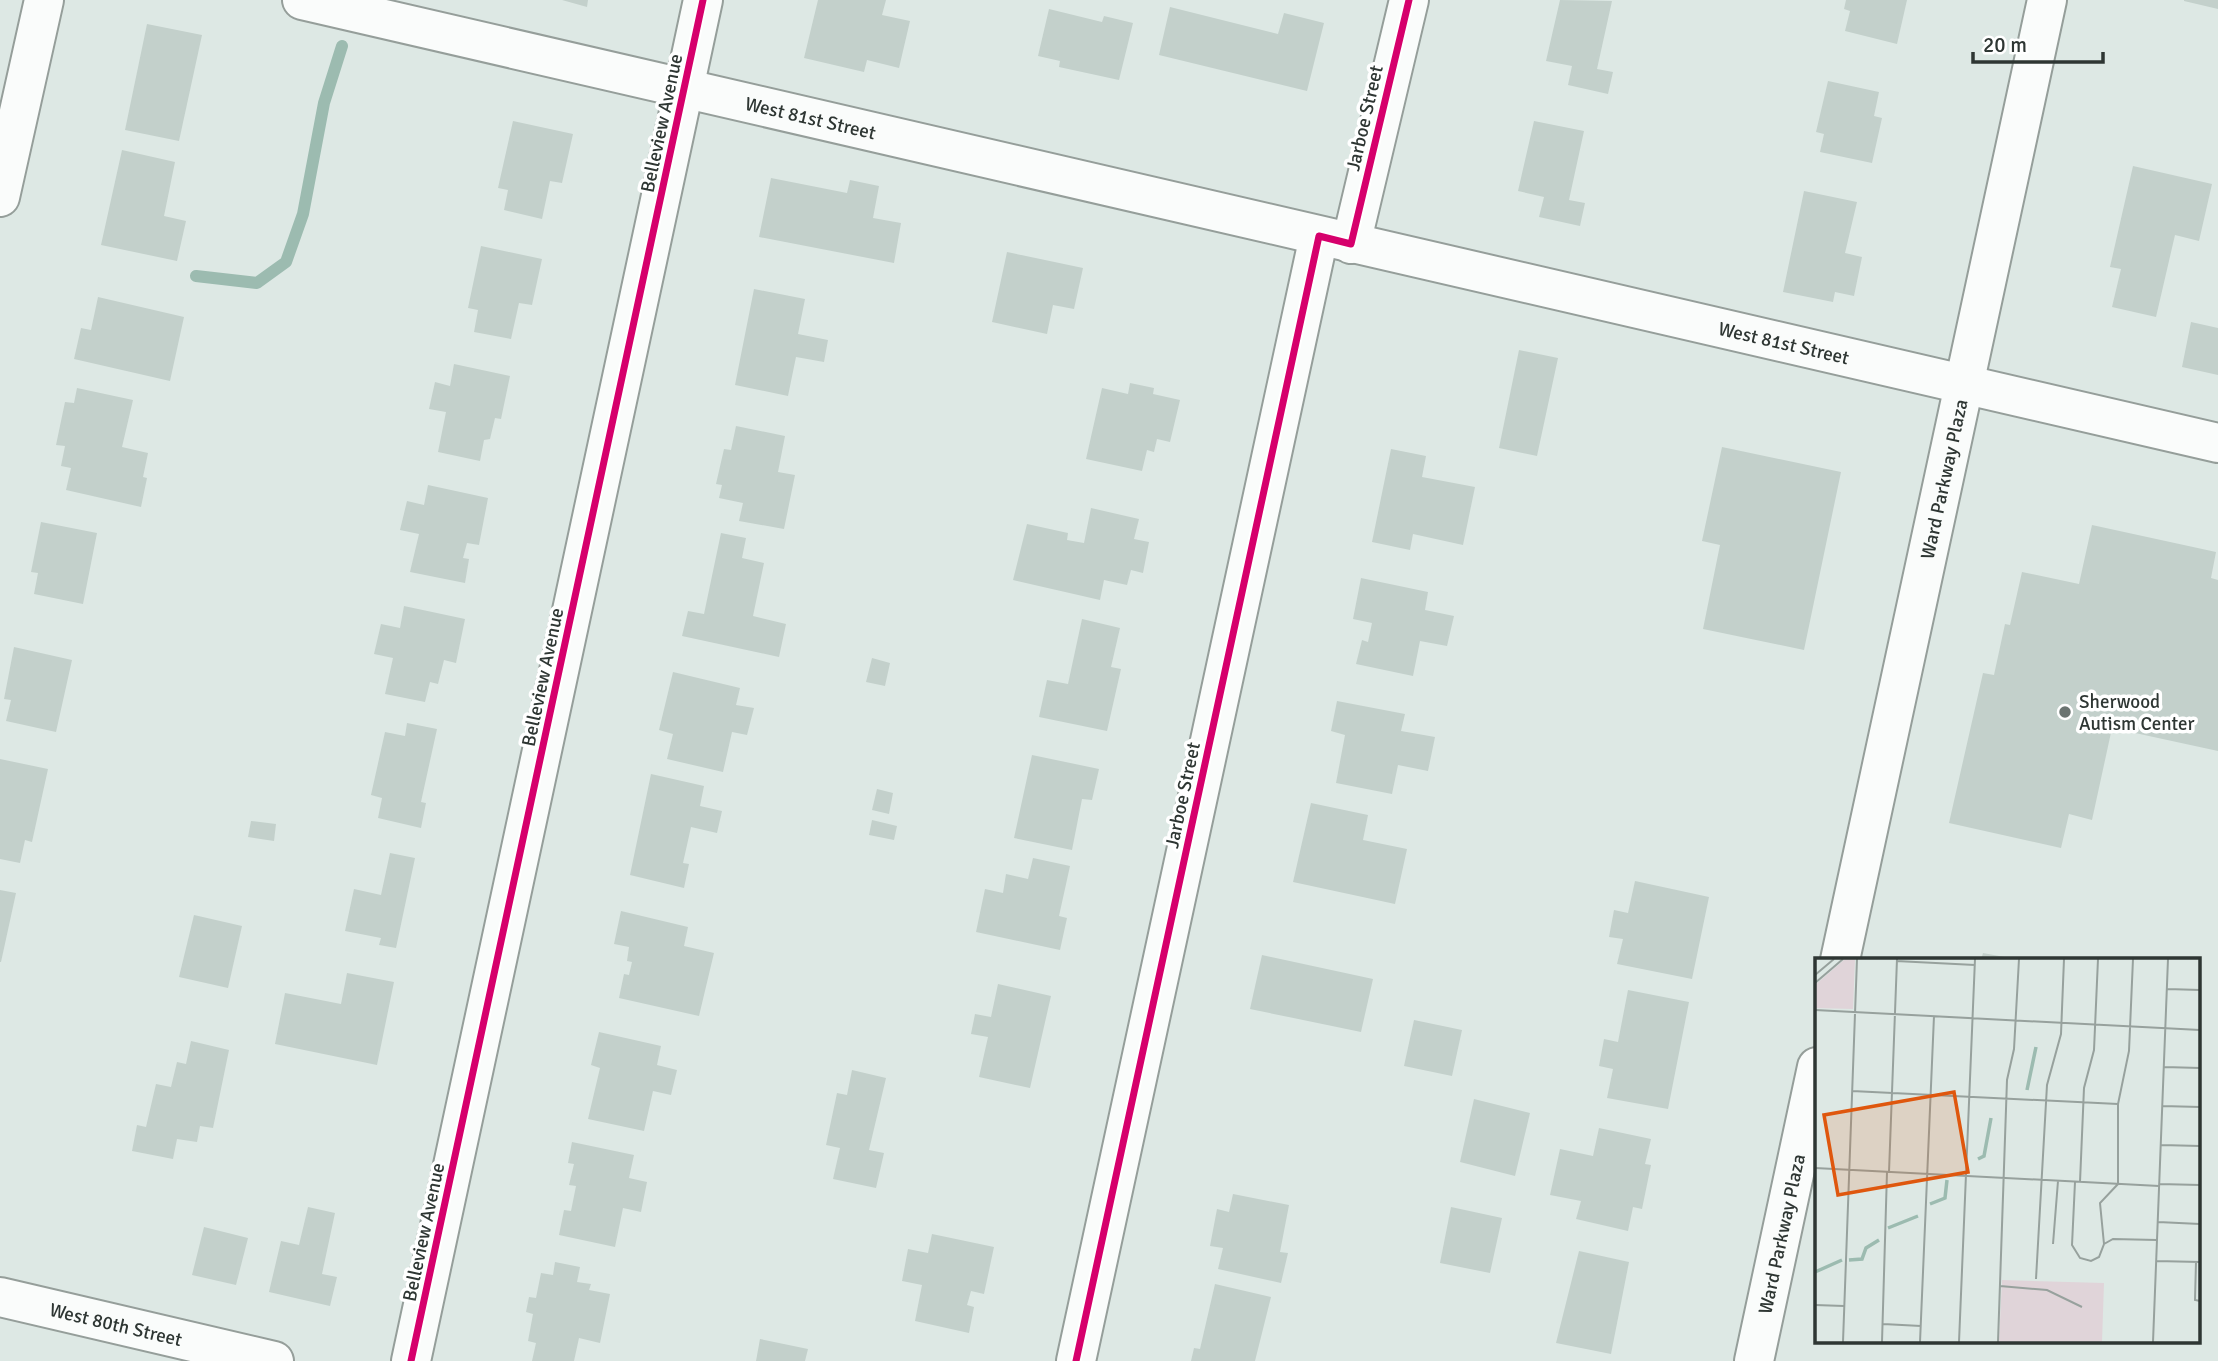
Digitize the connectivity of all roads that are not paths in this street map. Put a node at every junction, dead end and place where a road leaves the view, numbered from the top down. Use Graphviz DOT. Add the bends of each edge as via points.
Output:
graph roads {
  1 [pos="44,0"];
  2 [pos="302,0"];
  3 [pos="704,0"];
  4 [pos="1409,0"];
  5 [pos="2047,0"];
  6 [pos="684,89"];
  7 [pos="0,197"];
  8 [pos="1335,240"];
  9 [pos="1964,385"];
  10 [pos="2218,443"];
  11 [pos="1840,958"];
  12 [pos="1815,1076"];
  13 [pos="0,1297"];
  14 [pos="274,1361"];
  15 [pos="411,1361"];
  16 [pos="1076,1361"];
  17 [pos="1754,1361"];
  1 -- 7 [label="street"];
  2 -- 6 [label="street, West 81st Street"];
  3 -- 6 [label="street, Belleview Avenue"];
  4 -- 8 [label="street, Jarboe Street"];
  5 -- 9 [label="street, Ward Parkway Plaza"];
  6 -- 8 [label="street, West 81st Street"];
  6 -- 15 [label="street, Belleview Avenue"];
  8 -- 9 [label="street, West 81st Street"];
  8 -- 16 [label="street, Jarboe Street"];
  9 -- 10 [label="street, West 81st Street"];
  9 -- 11 [label="street, Ward Parkway Plaza"];
  12 -- 17 [label="street, Ward Parkway Plaza"];
  13 -- 14 [label="street, West 80th Street"];
}
